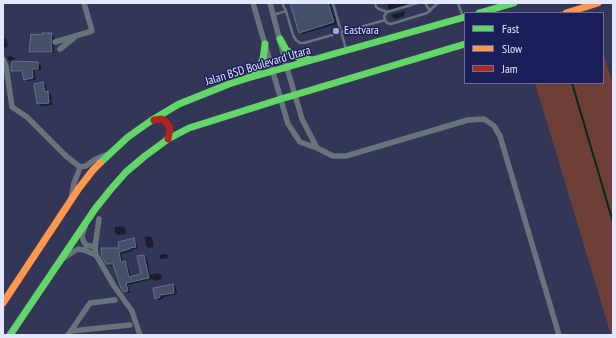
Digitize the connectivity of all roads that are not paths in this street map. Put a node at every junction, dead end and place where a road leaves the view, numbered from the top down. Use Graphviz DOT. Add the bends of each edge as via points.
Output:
graph roads {
  1 [pos="84,3"];
  2 [pos="253,3"];
  3 [pos="270,3"];
  4 [pos="282,3"];
  5 [pos="333,3"];
  6 [pos="375,3"];
  7 [pos="418,3"];
  8 [pos="425,3"];
  9 [pos="438,3"];
  10 [pos="458,3"];
  11 [pos="511,3"];
  12 [pos="598,3"];
  13 [pos="286,11"];
  14 [pos="430,11"];
  15 [pos="387,12"];
  16 [pos="482,12"];
  17 [pos="569,12"];
  18 [pos="273,15"];
  19 [pos="464,17"];
  20 [pos="385,20"];
  21 [pos="341,33"];
  22 [pos="78,35"];
  23 [pos="280,39"];
  24 [pos="55,42"];
  25 [pos="265,44"];
  26 [pos="464,44"];
  27 [pos="60,49"];
  28 [pos="346,51"];
  29 [pos="3,59"];
  30 [pos="313,60"];
  31 [pos="287,68"];
  32 [pos="273,72"];
  33 [pos="248,78"];
  34 [pos="295,95"];
  35 [pos="281,99"];
  36 [pos="152,120"];
  37 [pos="168,139"];
  38 [pos="317,148"];
  39 [pos="109,154"];
  40 [pos="80,167"];
  41 [pos="71,199"];
  42 [pos="99,219"];
  43 [pos="87,220"];
  44 [pos="95,247"];
  45 [pos="96,255"];
  46 [pos="59,262"];
  47 [pos="115,300"];
  48 [pos="3,303"];
  49 [pos="130,325"];
  50 [pos="70,333"];
  51 [pos="10,335"];
  52 [pos="140,335"];
  53 [pos="559,335"];
  1 -- 22 [label="street" via="92,31"];
  2 -- 25 [label="street"];
  3 -- 18 [label="street"];
  4 -- 13 [label="lane"];
  5 -- 21 [label="lane"];
  6 -- 15 [label="lane" via="379,9"];
  7 -- 15 [label="lane"];
  8 -- 14 [label="lane"];
  9 -- 14 [label="lane"];
  10 -- 19 [label="lane"];
  11 -- 16 [label="main road"];
  12 -- 17 [label="main road"];
  13 -- 18 [label="lane"];
  13 -- 21 [label="lane" via="293,35 300,43"];
  14 -- 20 [label="lane" via="391,24"];
  15 -- 20 [label="lane"];
  18 -- 23 [label="street"];
  19 -- 28 [label="main road, Jalan BSD Boulevard Utara"];
  20 -- 21 [label="lane"];
  21 -- 28 [label="lane"];
  22 -- 24 [label="street"];
  22 -- 27 [label="street"];
  23 -- 30 [label="main road" via="286,50 298,57"];
  23 -- 31 [label="street"];
  25 -- 32 [label="street"];
  25 -- 33 [label="main road" via="259,68"];
  26 -- 34 [label="main road"];
  28 -- 30 [label="main road, Jalan BSD Boulevard Utara"];
  29 -- 40 [label="street" via="12,107 28,117"];
  30 -- 31 [label="main road, Jalan BSD Boulevard Utara"];
  31 -- 32 [label="main road, Jalan BSD Boulevard Utara"];
  31 -- 34 [label="street"];
  32 -- 33 [label="main road, Jalan BSD Boulevard Utara"];
  32 -- 35 [label="street"];
  33 -- 36 [label="main road, Jalan BSD Boulevard Utara" via="179,104"];
  34 -- 35 [label="main road"];
  34 -- 38 [label="street" via="302,119"];
  35 -- 37 [label="main road" via="189,128"];
  35 -- 38 [label="street" via="288,124 300,142"];
  36 -- 37 [label="main road" via="162,119 166,122 170,128"];
  36 -- 39 [label="main road, Jalan BSD Boulevard Utara"];
  37 -- 43 [label="main road" via="126,172"];
  38 -- 53 [label="street" via="333,156 346,156 468,120 484,119 494,126 500,136"];
  39 -- 40 [label="street"];
  39 -- 41 [label="main road, Jalan BSD Boulevard Utara"];
  40 -- 41 [label="street"];
  41 -- 48 [label="main road, Jalan BSD Boulevard Utara"];
  42 -- 44 [label="street"];
  43 -- 44 [label="street" via="83,240 86,245"];
  43 -- 46 [label="main road"];
  44 -- 45 [label="street"];
  45 -- 46 [label="street" via="78,249"];
  45 -- 52 [label="street" via="132,310"];
  46 -- 51 [label="main road"];
  47 -- 50 [label="street" via="90,303"];
  49 -- 50 [label="street"];
}
